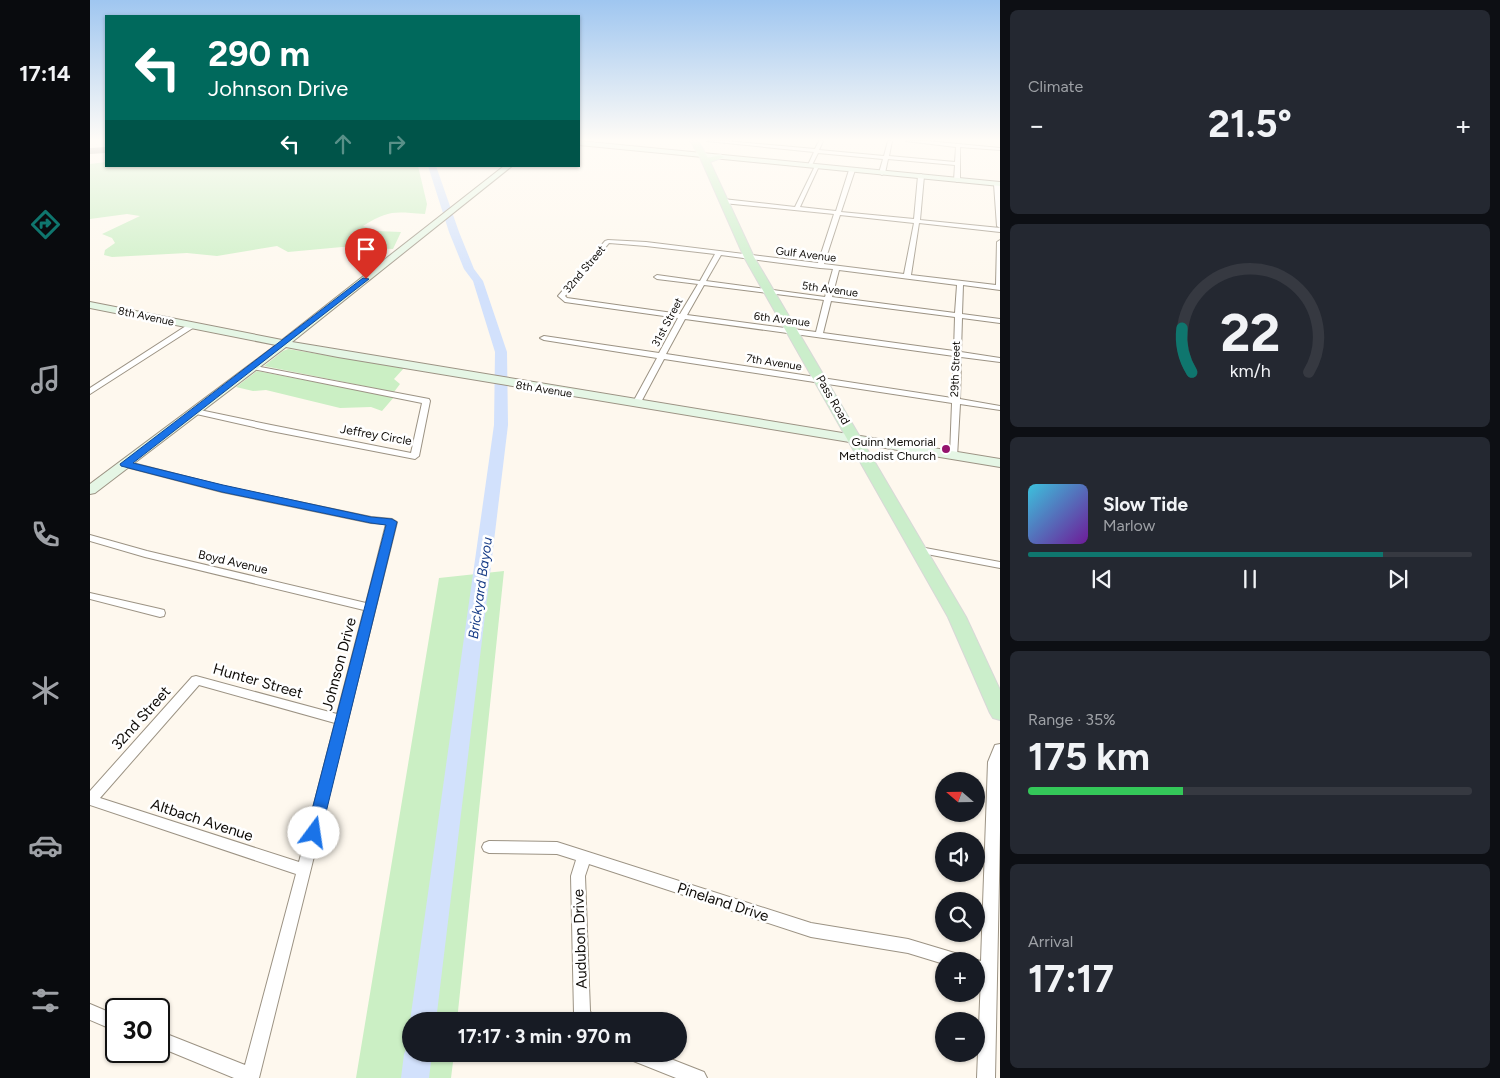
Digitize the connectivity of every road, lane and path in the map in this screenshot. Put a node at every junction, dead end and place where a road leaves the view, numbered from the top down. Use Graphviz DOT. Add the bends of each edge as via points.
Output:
graph roads {
  1 [pos="477,191"];
  2 [pos="719,191"];
  3 [pos="804,191"];
  4 [pos="845,191"];
  5 [pos="920,191"];
  6 [pos="999,191"];
  7 [pos="723,201"];
  8 [pos="797,209"];
  9 [pos="838,213"];
  10 [pos="917,221"];
  11 [pos="1000,226"];
  12 [pos="1000,230"];
  13 [pos="610,242"];
  14 [pos="1000,242"];
  15 [pos="719,253"];
  16 [pos="749,257"];
  17 [pos="820,266"];
  18 [pos="836,268"];
  19 [pos="657,276"];
  20 [pos="907,277"];
  21 [pos="702,282"];
  22 [pos="960,283"];
  23 [pos="1000,288"];
  24 [pos="770,291"];
  25 [pos="561,298"];
  26 [pos="827,298"];
  27 [pos="90,305"];
  28 [pos="957,316"];
  29 [pos="682,317"];
  30 [pos="1000,321"];
  31 [pos="192,326"];
  32 [pos="794,332"];
  33 [pos="818,335"];
  34 [pos="544,338"];
  35 [pos="283,344"];
  36 [pos="956,354"];
  37 [pos="662,356"];
  38 [pos="1000,360"];
  39 [pos="253,367"];
  40 [pos="821,380"];
  41 [pos="90,392"];
  42 [pos="954,401"];
  43 [pos="636,404"];
  44 [pos="1000,408"];
  45 [pos="195,411"];
  46 [pos="855,438"];
  47 [pos="954,455"];
  48 [pos="1000,463"];
  49 [pos="125,464"];
  50 [pos="90,490"];
  51 [pos="90,538"];
  52 [pos="920,550"];
  53 [pos="1000,565"];
  54 [pos="90,596"];
  55 [pos="371,608"];
  56 [pos="160,613"];
  57 [pos="196,680"];
  58 [pos="1000,713"];
  59 [pos="341,720"];
  60 [pos="1000,749"];
  61 [pos="90,800"];
  62 [pos="490,847"];
  63 [pos="584,857"];
  64 [pos="304,870"];
  65 [pos="983,952"];
  66 [pos="935,954"];
  67 [pos="983,1002"];
  68 [pos="90,1012"];
  69 [pos="582,1012"];
  70 [pos="105,1018"];
  71 [pos="170,1044"];
  72 [pos="657,1062"];
  73 [pos="250,1077"];
  74 [pos="698,1078"];
  75 [pos="986,1078"];
  1 -- 35 [label="street"];
  2 -- 7 [label="main road, Pass Road"];
  3 -- 8 [label="street"];
  4 -- 9 [label="street"];
  5 -- 10 [label="street"];
  6 -- 11 [label="street"];
  7 -- 8 [label="street"];
  7 -- 16 [label="main road, Pass Road"];
  8 -- 9 [label="street"];
  9 -- 10 [label="street"];
  9 -- 17 [label="street"];
  10 -- 12 [label="street"];
  10 -- 20 [label="street"];
  13 -- 15 [label="street, Gulf Avenue"];
  13 -- 25 [label="street, 32nd Street" via="606,242"];
  14 -- 23 [label="street"];
  15 -- 16 [label="street, Gulf Avenue"];
  15 -- 21 [label="street, 31st Street"];
  16 -- 17 [label="street, Gulf Avenue"];
  16 -- 24 [label="main road, Pass Road"];
  17 -- 18 [label="street, Gulf Avenue"];
  18 -- 20 [label="street, Gulf Avenue"];
  18 -- 26 [label="street"];
  19 -- 21 [label="street, 5th Avenue"];
  20 -- 22 [label="street, Gulf Avenue"];
  21 -- 24 [label="street, 5th Avenue"];
  21 -- 29 [label="street, 31st Street"];
  22 -- 23 [label="street, Gulf Avenue"];
  22 -- 28 [label="street, 29th Street"];
  24 -- 26 [label="street, 5th Avenue"];
  24 -- 32 [label="main road, Pass Road"];
  25 -- 29 [label="street, 6th Avenue"];
  26 -- 28 [label="street, 5th Avenue"];
  26 -- 33 [label="street"];
  27 -- 31 [label="street, 8th Avenue"];
  28 -- 30 [label="street, 5th Avenue"];
  28 -- 36 [label="street, 29th Street"];
  29 -- 32 [label="street, 6th Avenue"];
  29 -- 37 [label="street, 31st Street"];
  31 -- 35 [label="street, 8th Avenue"];
  31 -- 41 [label="street"];
  32 -- 33 [label="street, 6th Avenue"];
  32 -- 40 [label="main road, Pass Road"];
  33 -- 36 [label="street, 6th Avenue"];
  34 -- 37 [label="street, 7th Avenue"];
  35 -- 39 [label="street"];
  35 -- 43 [label="street, 8th Avenue"];
  36 -- 38 [label="street, 6th Avenue"];
  36 -- 42 [label="street, 29th Street"];
  37 -- 40 [label="street, 7th Avenue"];
  37 -- 43 [label="street, 31st Street"];
  39 -- 45 [label="street"];
  39 -- 45 [label="street, Jeffrey Circle" via="426,401 415,456"];
  40 -- 42 [label="street, 7th Avenue"];
  40 -- 46 [label="main road, Pass Road"];
  42 -- 44 [label="street, 7th Avenue"];
  42 -- 47 [label="street, 29th Street"];
  43 -- 46 [label="street, 8th Avenue"];
  45 -- 49 [label="street"];
  46 -- 47 [label="street, 8th Avenue"];
  46 -- 52 [label="main road, Pass Road"];
  47 -- 48 [label="street, 8th Avenue"];
  49 -- 50 [label="street"];
  49 -- 55 [label="street, Johnson Drive" via="222,488 392,522"];
  51 -- 55 [label="street, Boyd Avenue"];
  52 -- 53 [label="street"];
  52 -- 58 [label="main road, Pass Road" via="964,632"];
  54 -- 56 [label="street"];
  55 -- 59 [label="street, Johnson Drive"];
  57 -- 59 [label="street, Hunter Street"];
  57 -- 61 [label="street, 32nd Street"];
  59 -- 64 [label="street, Johnson Drive"];
  60 -- 65 [label="street" via="995,762"];
  61 -- 64 [label="street, Altbach Avenue"];
  62 -- 63 [label="street, Pineland Drive" via="558,848"];
  63 -- 66 [label="street, Pineland Drive" via="811,930 908,946"];
  63 -- 69 [label="street, Audubon Drive" via="578,876"];
  64 -- 73 [label="street, Johnson Drive"];
  67 -- 75 [label="street"];
  68 -- 70 [label="street"];
  71 -- 73 [label="street"];
  72 -- 74 [label="street"];
}
